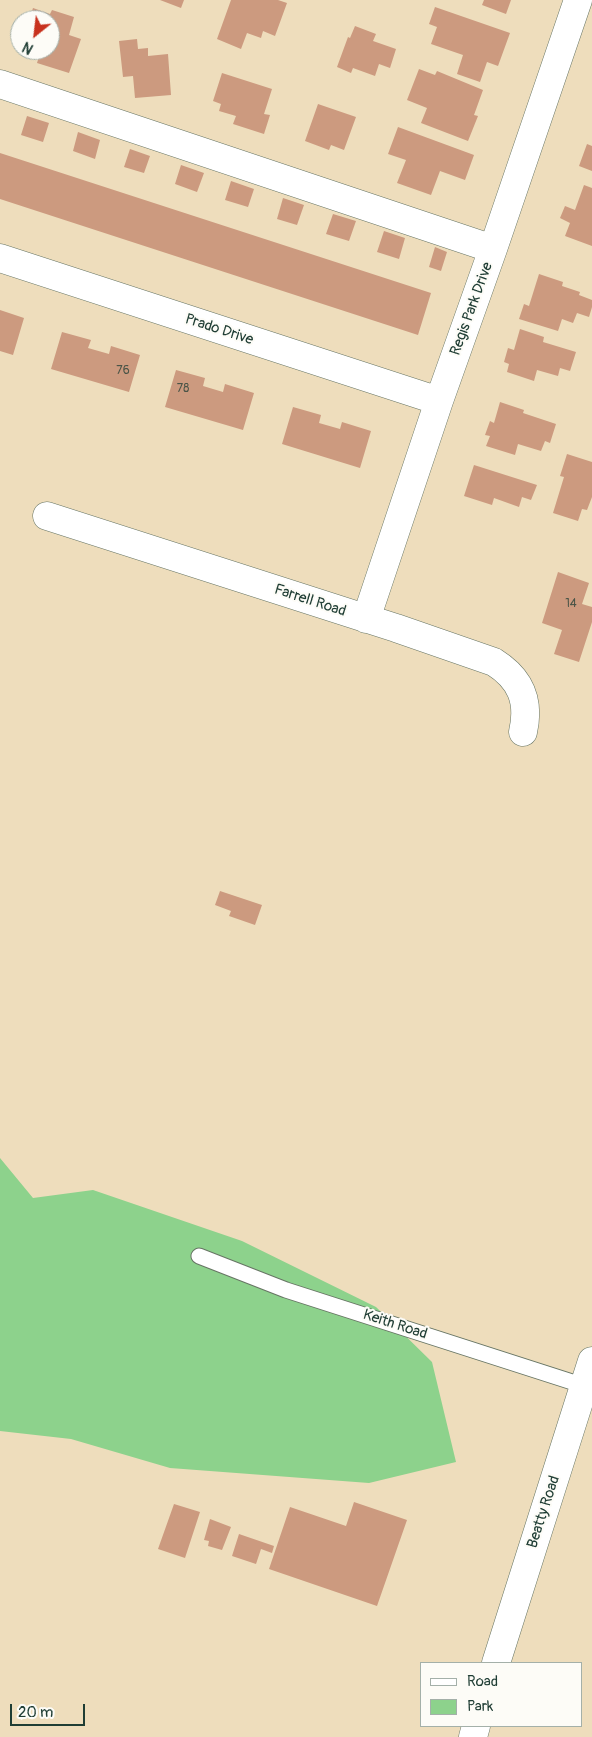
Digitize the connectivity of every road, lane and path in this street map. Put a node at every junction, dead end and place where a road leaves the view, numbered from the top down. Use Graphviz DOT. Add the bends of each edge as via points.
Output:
graph roads {
  1 [pos="578,0"];
  2 [pos="0,84"];
  3 [pos="493,249"];
  4 [pos="0,258"];
  5 [pos="439,401"];
  6 [pos="47,516"];
  7 [pos="366,618"];
  8 [pos="524,732"];
  9 [pos="199,1256"];
  10 [pos="589,1379"];
  11 [pos="496,1662"];
  1 -- 3 [label="street, Regis Park Drive"];
  2 -- 3 [label="street"];
  3 -- 5 [label="street, Regis Park Drive"];
  4 -- 5 [label="street, Prado Drive"];
  5 -- 7 [label="street, Regis Park Drive"];
  6 -- 7 [label="street, Farrell Road"];
  7 -- 8 [label="street, Farrell Road" via="476,655 507,671 523,694 526,708"];
  9 -- 10 [label="lane, Keith Road" via="286,1290"];
  10 -- 11 [label="street, Beatty Road"];
}
